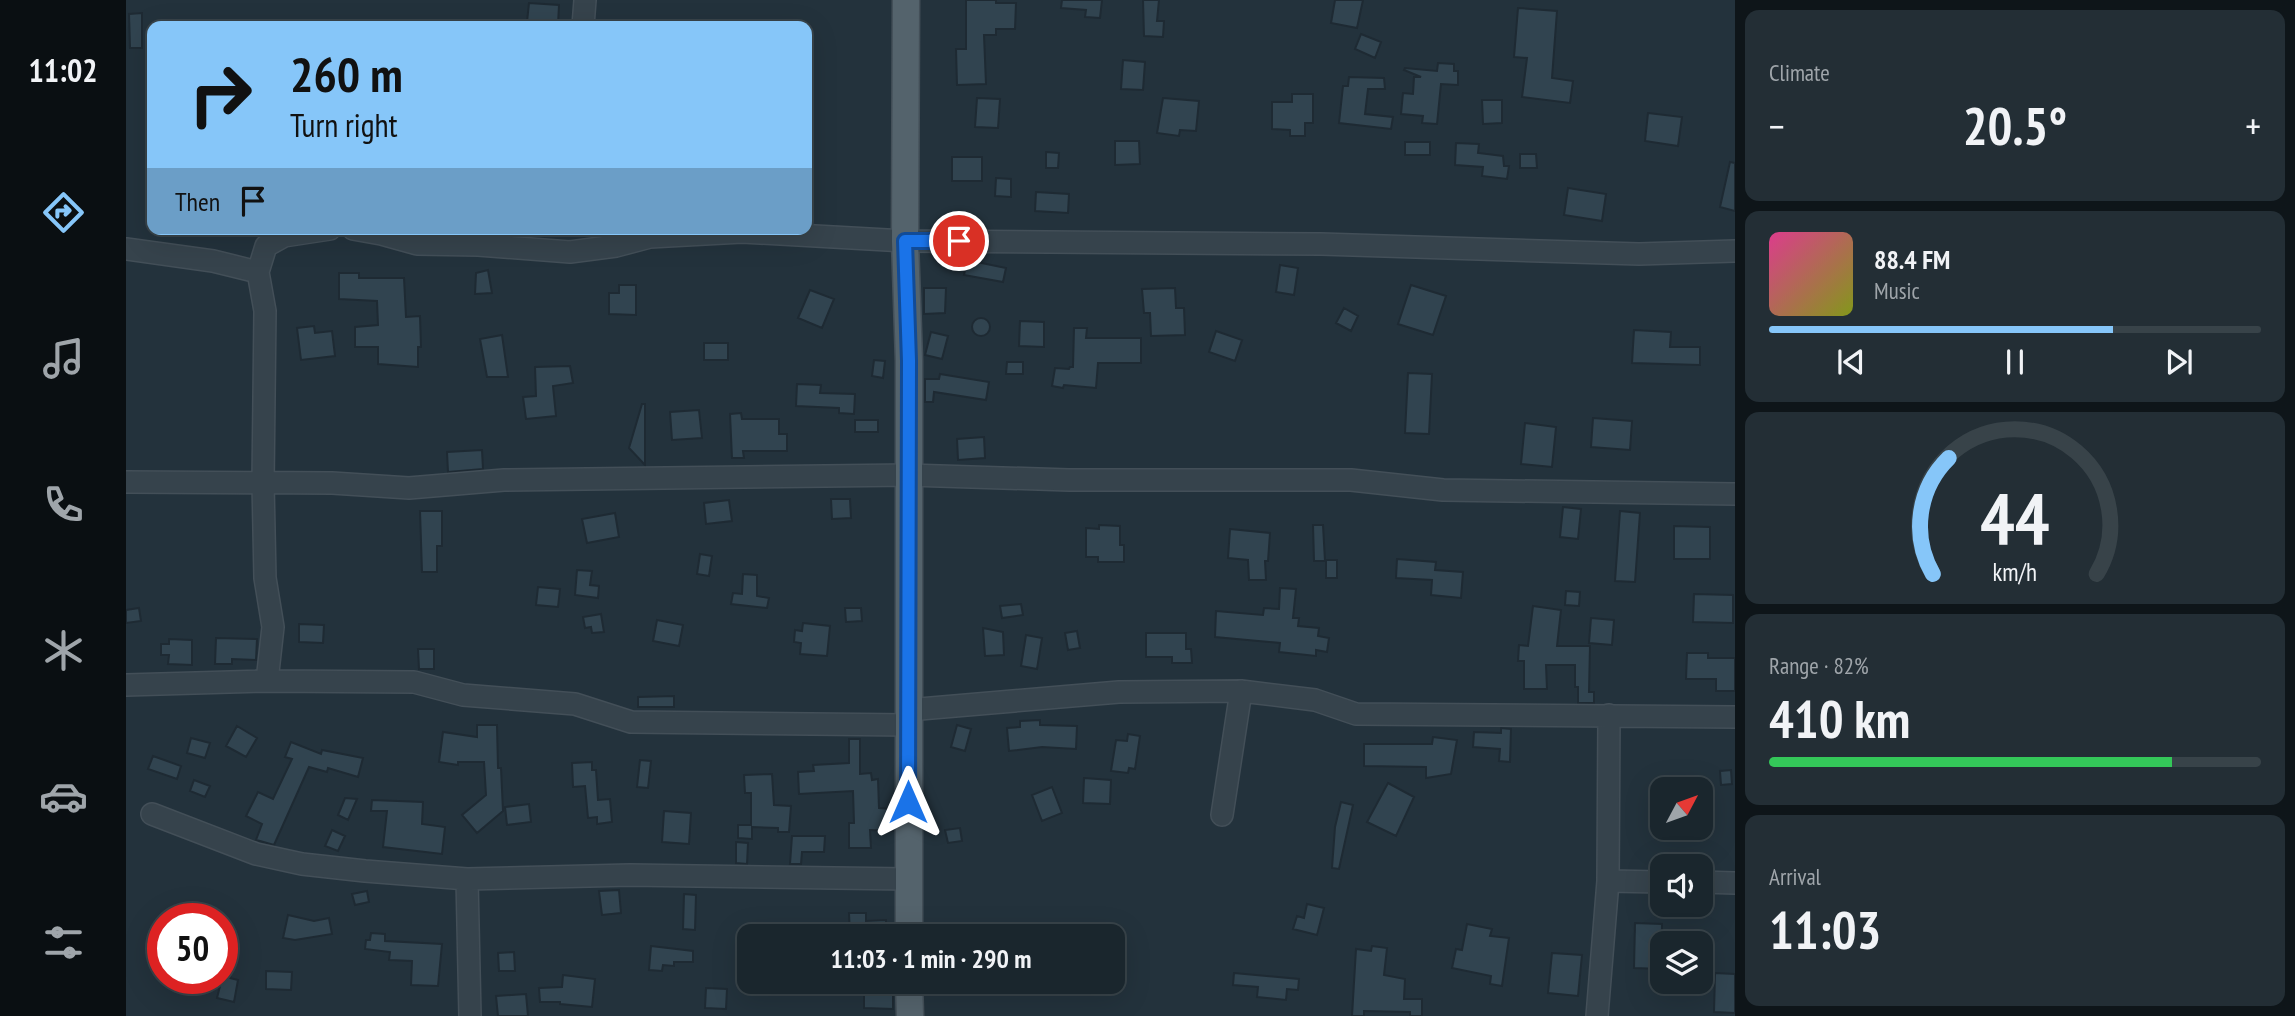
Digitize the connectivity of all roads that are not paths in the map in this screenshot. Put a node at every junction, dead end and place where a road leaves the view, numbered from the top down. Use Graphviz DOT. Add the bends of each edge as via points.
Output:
graph roads {
  1 [pos="584,0"];
  2 [pos="906,0"];
  3 [pos="583,21"];
  4 [pos="291,235"];
  5 [pos="388,235"];
  6 [pos="641,235"];
  7 [pos="797,235"];
  8 [pos="270,238"];
  9 [pos="905,241"];
  10 [pos="126,249"];
  11 [pos="1735,251"];
  12 [pos="258,272"];
  13 [pos="909,475"];
  14 [pos="126,482"];
  15 [pos="263,483"];
  16 [pos="1735,494"];
  17 [pos="267,681"];
  18 [pos="126,685"];
  19 [pos="1241,691"];
  20 [pos="1609,715"];
  21 [pos="1735,717"];
  22 [pos="909,718"];
  23 [pos="152,814"];
  24 [pos="1222,815"];
  25 [pos="467,879"];
  26 [pos="908,879"];
  27 [pos="1608,881"];
  28 [pos="1650,881"];
  29 [pos="1713,882"];
  30 [pos="1735,883"];
  31 [pos="909,924"];
  32 [pos="909,994"];
  33 [pos="470,1016"];
  34 [pos="910,1016"];
  35 [pos="1597,1016"];
  1 -- 3 [label="street"];
  2 -- 9 [label="main road"];
  4 -- 8 [label="street"];
  5 -- 6 [label="street" via="417,244 570,251 616,246"];
  7 -- 9 [label="street"];
  8 -- 12 [label="street"];
  9 -- 11 [label="street" via="1321,244 1639,254"];
  9 -- 13 [label="main road"];
  10 -- 12 [label="street"];
  12 -- 15 [label="street" via="265,311"];
  13 -- 15 [label="street" via="504,480 409,488"];
  13 -- 16 [label="street" via="1351,480 1443,490"];
  13 -- 22 [label="main road"];
  14 -- 15 [label="street"];
  15 -- 17 [label="street" via="265,578 273,627"];
  17 -- 18 [label="street"];
  17 -- 22 [label="street" via="414,682 463,695 575,704 631,722"];
  19 -- 20 [label="street" via="1315,699 1356,714"];
  19 -- 22 [label="street" via="1119,692"];
  19 -- 24 [label="street"];
  20 -- 21 [label="street"];
  20 -- 27 [label="street"];
  22 -- 26 [label="main road"];
  23 -- 25 [label="street" via="256,854 302,864"];
  25 -- 26 [label="street" via="630,875"];
  25 -- 33 [label="street"];
  26 -- 31 [label="main road"];
  27 -- 28 [label="street"];
  27 -- 35 [label="street"];
  29 -- 30 [label="street"];
  32 -- 34 [label="main road"];
}
